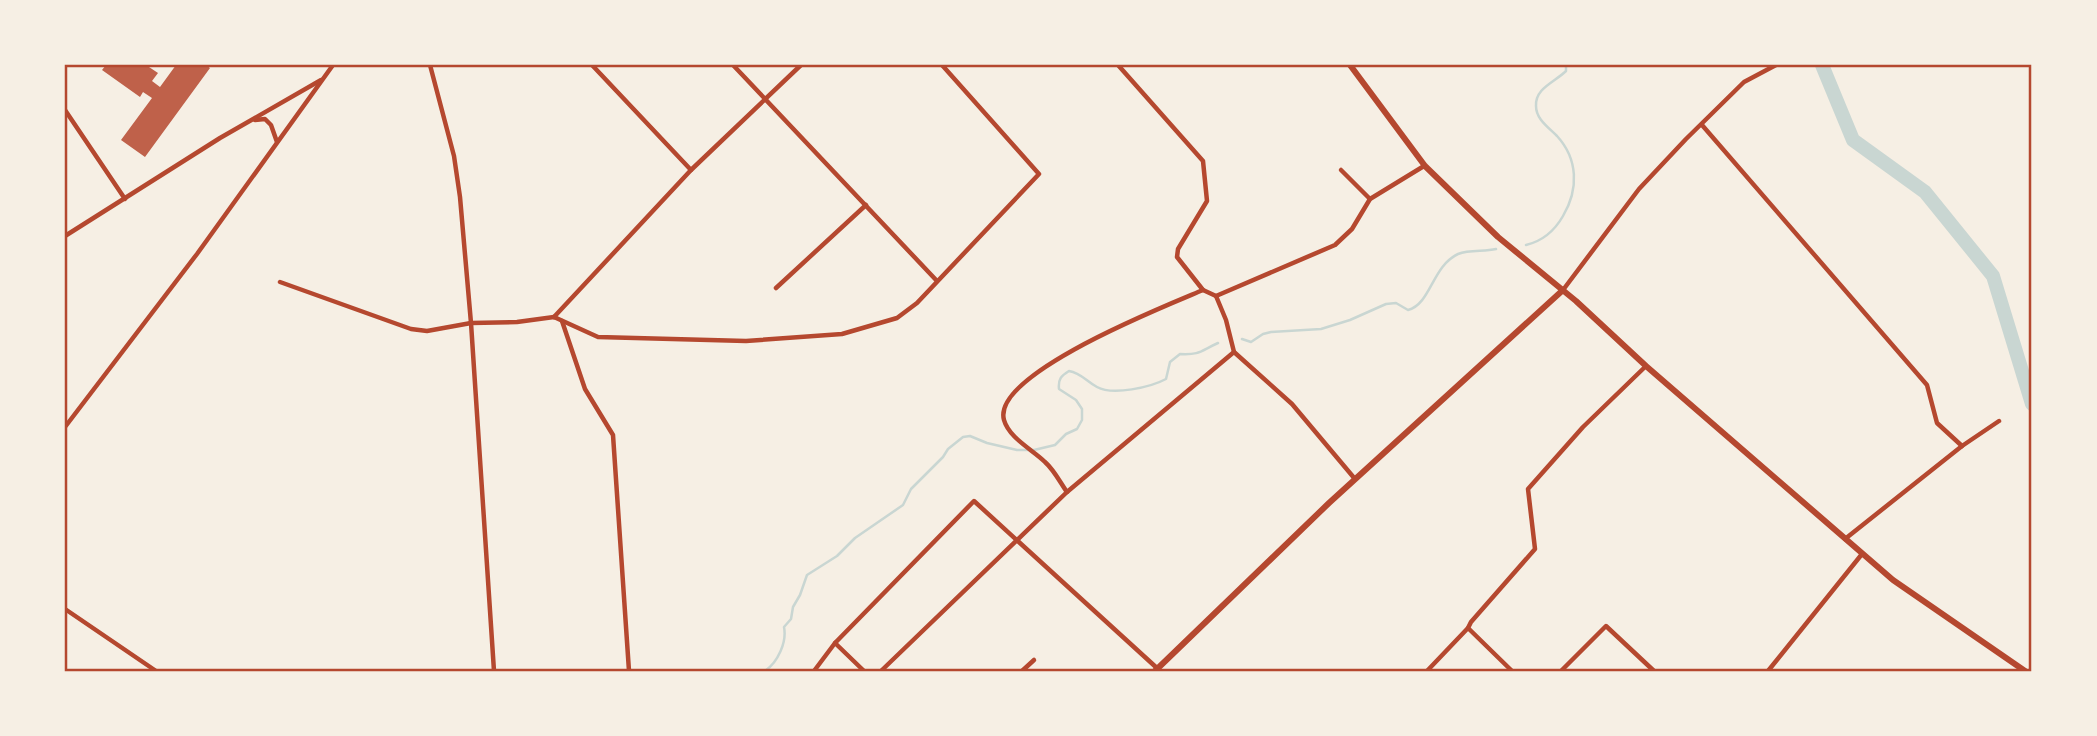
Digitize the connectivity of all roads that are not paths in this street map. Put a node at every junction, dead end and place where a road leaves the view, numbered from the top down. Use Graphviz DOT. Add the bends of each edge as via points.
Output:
graph roads {
  1 [pos="333,65"];
  2 [pos="430,65"];
  3 [pos="592,65"];
  4 [pos="733,65"];
  5 [pos="801,65"];
  6 [pos="942,65"];
  7 [pos="1118,65"];
  8 [pos="1350,65"];
  9 [pos="1776,65"];
  10 [pos="323,79"];
  11 [pos="765,98"];
  12 [pos="65,110"];
  13 [pos="250,121"];
  14 [pos="1702,125"];
  15 [pos="277,143"];
  16 [pos="1424,166"];
  17 [pos="691,170"];
  18 [pos="1341,170"];
  19 [pos="125,199"];
  20 [pos="1370,200"];
  21 [pos="866,205"];
  22 [pos="65,236"];
  23 [pos="937,281"];
  24 [pos="280,282"];
  25 [pos="776,288"];
  26 [pos="1203,290"];
  27 [pos="1563,290"];
  28 [pos="1216,296"];
  29 [pos="554,317"];
  30 [pos="562,321"];
  31 [pos="471,323"];
  32 [pos="1234,352"];
  33 [pos="1646,366"];
  34 [pos="1999,421"];
  35 [pos="65,427"];
  36 [pos="1962,446"];
  37 [pos="1355,479"];
  38 [pos="1067,492"];
  39 [pos="1018,540"];
  40 [pos="1844,540"];
  41 [pos="1862,554"];
  42 [pos="65,609"];
  43 [pos="1468,628"];
  44 [pos="835,643"];
  45 [pos="1034,660"];
  46 [pos="1156,670"];
  47 [pos="1771,670"];
  48 [pos="156,671"];
  49 [pos="494,671"];
  50 [pos="629,671"];
  51 [pos="814,671"];
  52 [pos="863,671"];
  53 [pos="881,671"];
  54 [pos="1022,671"];
  55 [pos="1427,671"];
  56 [pos="1513,671"];
  57 [pos="1561,671"];
  58 [pos="1654,671"];
  59 [pos="2025,671"];
  1 -- 10 [label="street"];
  2 -- 31 [label="street" via="454,156"];
  3 -- 17 [label="street"];
  4 -- 11 [label="street"];
  5 -- 11 [label="street"];
  6 -- 23 [label="street" via="1039,174"];
  7 -- 26 [label="street" via="1203,161 1207,201 1177,257"];
  8 -- 16 [label="street"];
  9 -- 14 [label="street" via="1744,82"];
  10 -- 13 [label="street"];
  10 -- 15 [label="street"];
  11 -- 17 [label="street"];
  11 -- 21 [label="street"];
  12 -- 19 [label="street"];
  13 -- 15 [label="street" via="265,119"];
  13 -- 19 [label="street"];
  14 -- 27 [label="street" via="1639,189"];
  14 -- 36 [label="street" via="1927,385 1937,423"];
  15 -- 35 [label="street"];
  16 -- 20 [label="street"];
  16 -- 27 [label="street" via="1498,237"];
  17 -- 29 [label="street"];
  18 -- 20 [label="street"];
  19 -- 22 [label="street"];
  20 -- 28 [label="street" via="1352,229 1335,245"];
  21 -- 23 [label="street"];
  21 -- 25 [label="street"];
  23 -- 30 [label="street" via="897,318 842,334 746,341 646,340 598,337"];
  24 -- 31 [label="street" via="411,329 427,331"];
  26 -- 28 [label="street"];
  26 -- 38 [label="street" via="1111,330 1038,372 1009,396 1003,408 1004,421 1046,462"];
  27 -- 33 [label="street"];
  27 -- 37 [label="street"];
  28 -- 32 [label="street"];
  29 -- 30 [label="street"];
  29 -- 31 [label="street"];
  30 -- 50 [label="street" via="585,389 613,435"];
  31 -- 49 [label="street"];
  32 -- 37 [label="street" via="1292,404"];
  32 -- 38 [label="street"];
  33 -- 40 [label="street"];
  33 -- 43 [label="street" via="1528,489 1535,549"];
  34 -- 36 [label="street"];
  36 -- 40 [label="street"];
  37 -- 46 [label="street"];
  38 -- 39 [label="street"];
  39 -- 44 [label="street" via="974,501"];
  39 -- 46 [label="street"];
  39 -- 53 [label="street"];
  40 -- 41 [label="street"];
  41 -- 47 [label="street"];
  41 -- 59 [label="street"];
  42 -- 48 [label="street"];
  43 -- 55 [label="street"];
  43 -- 56 [label="street"];
  44 -- 51 [label="street"];
  44 -- 52 [label="street"];
  45 -- 54 [label="street"];
  57 -- 58 [label="street" via="1606,626"];
}
